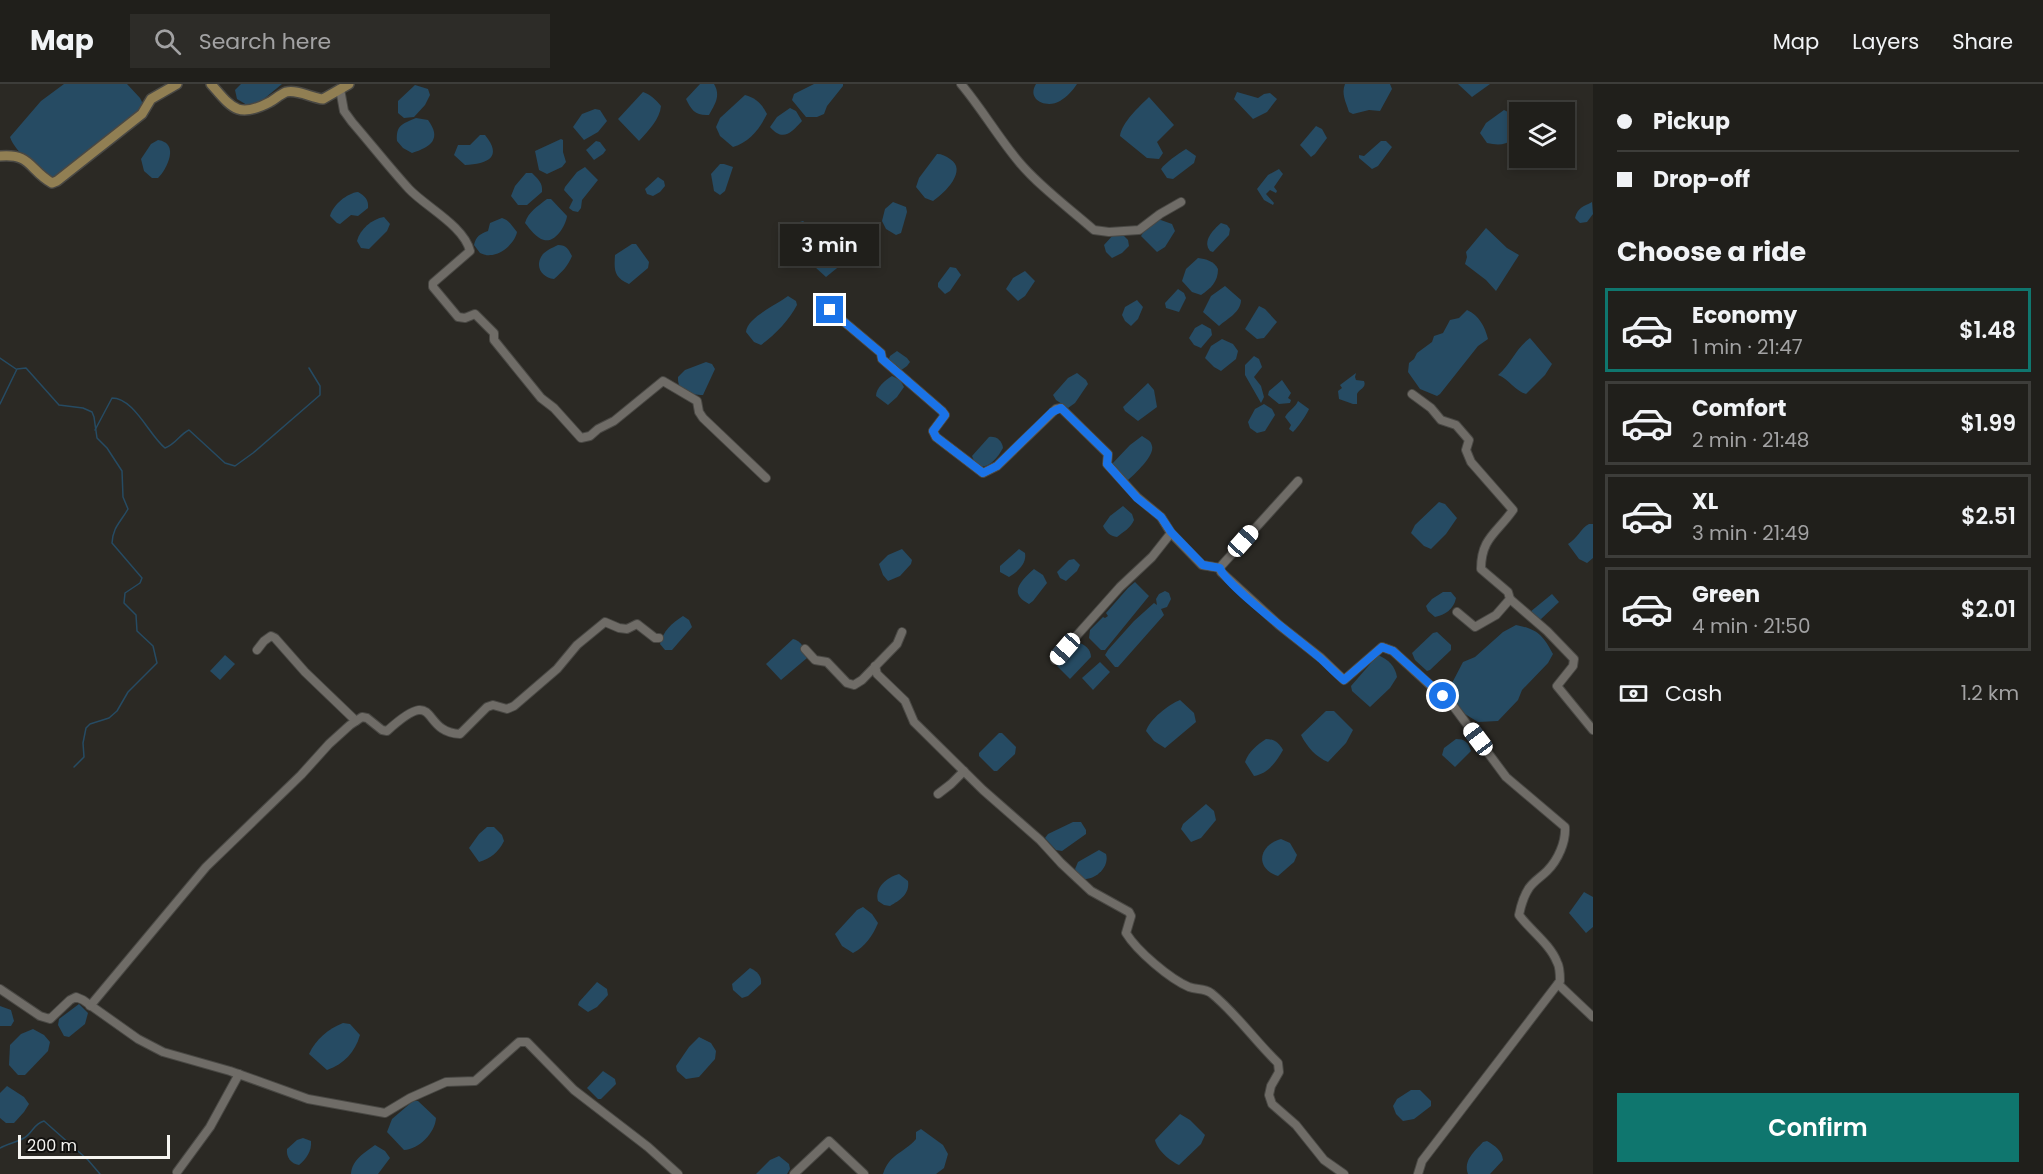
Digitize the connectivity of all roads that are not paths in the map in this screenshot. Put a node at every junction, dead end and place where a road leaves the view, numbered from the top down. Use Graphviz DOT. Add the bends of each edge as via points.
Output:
graph roads {
  1 [pos="177,84"];
  2 [pos="211,84"];
  3 [pos="349,84"];
  4 [pos="961,84"];
  5 [pos="340,89"];
  6 [pos="0,156"];
  7 [pos="1181,202"];
  8 [pos="830,310"];
  9 [pos="1412,394"];
  10 [pos="766,478"];
  11 [pos="1298,481"];
  12 [pos="1171,532"];
  13 [pos="1220,568"];
  14 [pos="1510,599"];
  15 [pos="1457,612"];
  16 [pos="902,632"];
  17 [pos="659,638"];
  18 [pos="805,649"];
  19 [pos="257,650"];
  20 [pos="1055,660"];
  21 [pos="875,666"];
  22 [pos="356,721"];
  23 [pos="1593,730"];
  24 [pos="964,771"];
  25 [pos="938,794"];
  26 [pos="1558,984"];
  27 [pos="0,989"];
  28 [pos="90,1006"];
  29 [pos="1593,1017"];
  30 [pos="239,1074"];
  31 [pos="177,1172"];
  32 [pos="678,1174"];
  33 [pos="794,1174"];
  34 [pos="864,1174"];
  35 [pos="1344,1174"];
  36 [pos="1418,1174"];
  1 -- 6 [label="main road" via="151,99 142,114 57,181 44,179 27,160 15,155"];
  2 -- 5 [label="main road" via="225,101 242,111 259,108 286,92 323,99"];
  3 -- 5 [label="main road"];
  4 -- 7 [label="street" via="1020,163 1094,230 1139,230"];
  5 -- 10 [label="street" via="344,111 352,122 410,190 468,243 470,251 433,287 458,317 474,313 494,333 494,340 528,384 581,438 614,422 663,381 697,400 703,418"];
  8 -- 12 [label="street" via="942,411 945,415 933,431 936,437 983,473 997,466 1052,412 1061,408 1108,454 1107,464"];
  9 -- 14 [label="street" via="1441,420 1456,425 1469,440 1466,450 1471,462 1513,510 1481,554 1481,569 1508,592"];
  11 -- 13 [label="street"];
  12 -- 13 [label="street" via="1203,565"];
  12 -- 20 [label="street"];
  13 -- 26 [label="street" via="1234,585 1344,680 1382,647 1393,651 1454,707 1506,777 1565,827 1558,856 1530,886 1519,915 1558,963"];
  14 -- 15 [label="street" via="1496,615 1475,627"];
  14 -- 23 [label="street" via="1574,658 1573,666 1557,686"];
  16 -- 21 [label="street" via="897,644"];
  17 -- 22 [label="street" via="638,624 627,629 605,622 514,706 507,710 487,707 460,734 446,731 423,710 405,714 387,731 367,718"];
  18 -- 21 [label="street" via="854,685"];
  19 -- 22 [label="street" via="271,636 275,638"];
  21 -- 24 [label="street" via="877,674 905,701 914,722"];
  22 -- 28 [label="street" via="206,867"];
  24 -- 25 [label="street"];
  24 -- 35 [label="street" via="1091,891 1129,912 1127,936 1156,964 1175,980 1204,989 1232,1013 1278,1063 1279,1072 1269,1095 1272,1104 1296,1125 1324,1160"];
  26 -- 29 [label="street"];
  26 -- 36 [label="street" via="1422,1161"];
  27 -- 28 [label="street" via="39,1016 50,1019 76,998"];
  28 -- 30 [label="street" via="163,1052"];
  30 -- 31 [label="street" via="206,1133"];
  30 -- 32 [label="street" via="308,1099 386,1113 446,1082 475,1081 523,1041 532,1045 574,1090"];
  33 -- 34 [label="street" via="829,1141"];
}
